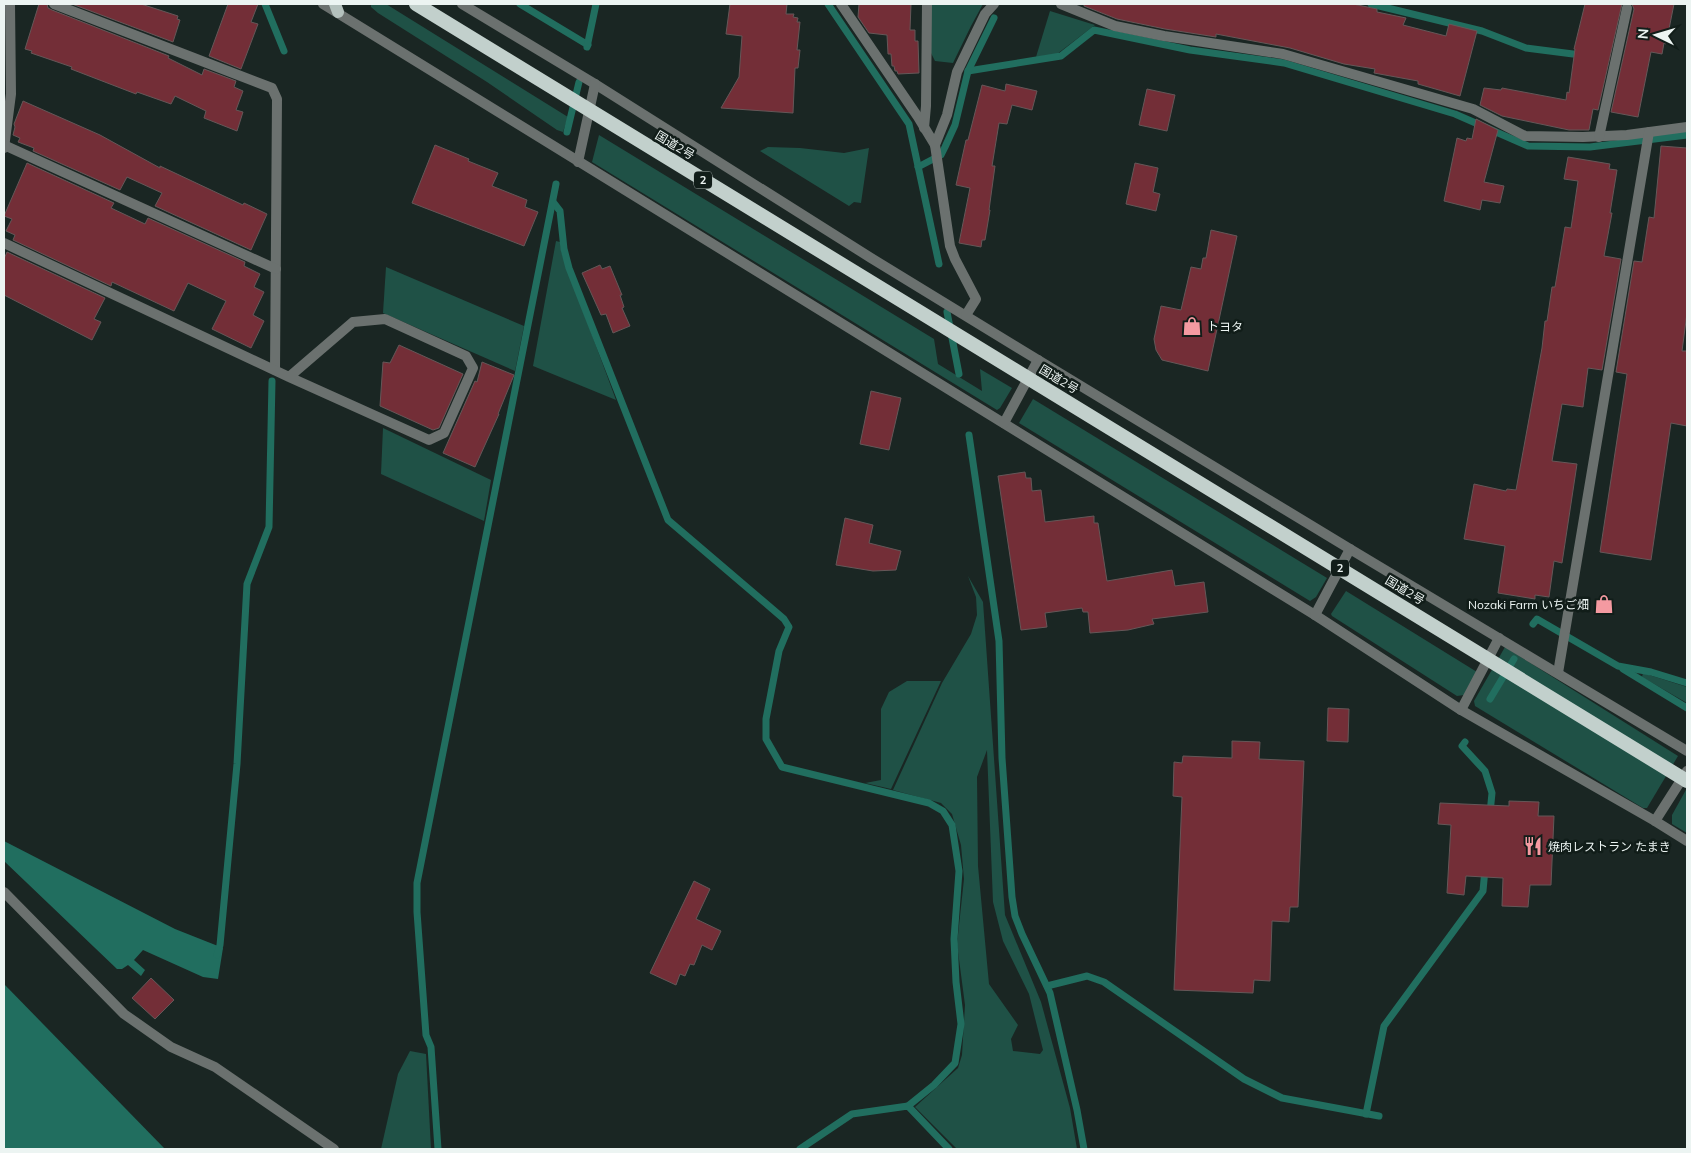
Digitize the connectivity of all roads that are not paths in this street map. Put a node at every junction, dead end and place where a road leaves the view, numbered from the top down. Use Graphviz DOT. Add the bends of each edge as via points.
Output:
graph roads {
  1 [pos="10,4"];
  2 [pos="54,4"];
  3 [pos="323,4"];
  4 [pos="416,4"];
  5 [pos="462,4"];
  6 [pos="841,4"];
  7 [pos="927,4"];
  8 [pos="994,4"];
  9 [pos="1061,4"];
  10 [pos="336,8"];
  11 [pos="1627,8"];
  12 [pos="8,55"];
  13 [pos="595,84"];
  14 [pos="1687,127"];
  15 [pos="924,128"];
  16 [pos="1599,137"];
  17 [pos="1648,138"];
  18 [pos="4,146"];
  19 [pos="936,153"];
  20 [pos="578,162"];
  21 [pos="4,243"];
  22 [pos="276,268"];
  23 [pos="966,315"];
  24 [pos="1038,360"];
  25 [pos="275,370"];
  26 [pos="289,377"];
  27 [pos="1004,423"];
  28 [pos="1350,549"];
  29 [pos="1315,615"];
  30 [pos="1499,638"];
  31 [pos="1558,673"];
  32 [pos="1461,710"];
  33 [pos="1687,751"];
  34 [pos="1687,772"];
  35 [pos="1687,781"];
  36 [pos="1655,821"];
  37 [pos="1687,842"];
  38 [pos="4,892"];
  39 [pos="334,1149"];
  1 -- 12 [label="street"];
  2 -- 22 [label="street" via="272,88 277,99"];
  3 -- 10 [label="street"];
  4 -- 35 [label="highway, 国道2号 / 2, bridge"];
  5 -- 13 [label="street"];
  6 -- 15 [label="street"];
  7 -- 15 [label="street"];
  8 -- 19 [label="street" via="984,14 956,72"];
  9 -- 16 [label="street" via="1115,26 1283,54 1473,109 1525,136"];
  10 -- 20 [label="street"];
  11 -- 16 [label="street"];
  12 -- 18 [label="street" via="11,94"];
  13 -- 20 [label="street"];
  13 -- 23 [label="street"];
  14 -- 17 [label="street"];
  15 -- 19 [label="street"];
  16 -- 17 [label="street"];
  17 -- 31 [label="street"];
  18 -- 22 [label="street"];
  19 -- 23 [label="street" via="950,246 976,299"];
  20 -- 27 [label="street"];
  21 -- 25 [label="street"];
  22 -- 25 [label="street"];
  23 -- 24 [label="street"];
  24 -- 27 [label="street"];
  24 -- 28 [label="street"];
  25 -- 26 [label="street"];
  26 -- 26 [label="street" via="429,440 444,433 473,368 466,356 384,319 353,322"];
  27 -- 29 [label="street"];
  28 -- 29 [label="street"];
  28 -- 30 [label="street"];
  29 -- 32 [label="street"];
  30 -- 31 [label="street"];
  30 -- 32 [label="street"];
  31 -- 33 [label="street"];
  32 -- 36 [label="street"];
  34 -- 36 [label="street"];
  36 -- 37 [label="street"];
  38 -- 39 [label="street" via="124,1014 171,1047 215,1067"];
}
